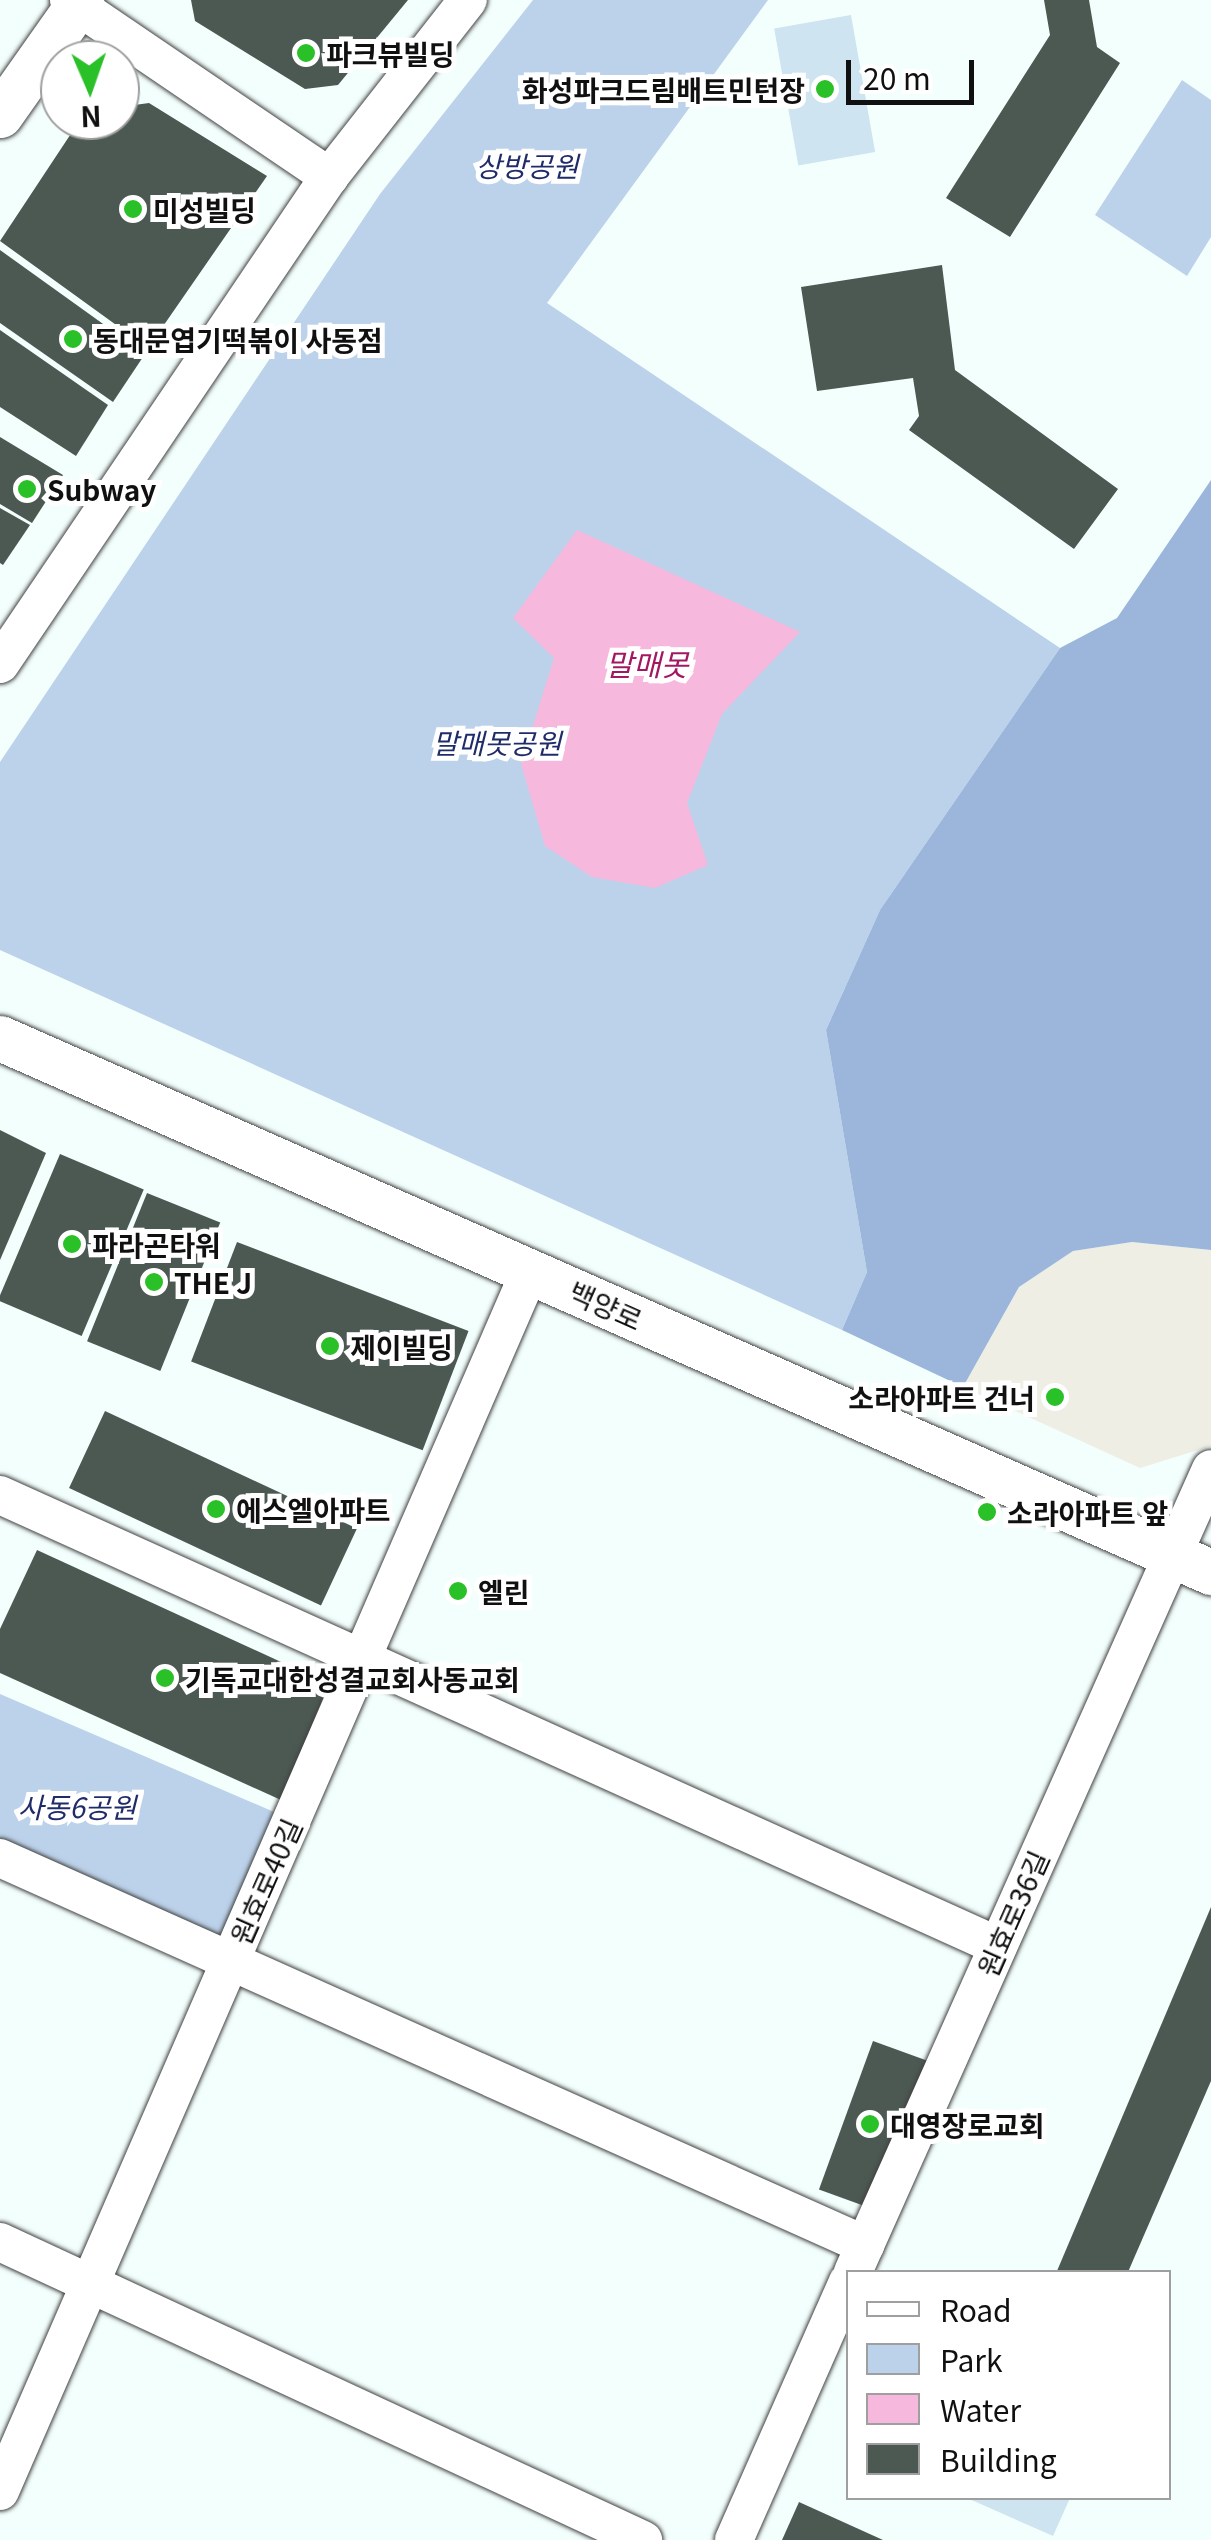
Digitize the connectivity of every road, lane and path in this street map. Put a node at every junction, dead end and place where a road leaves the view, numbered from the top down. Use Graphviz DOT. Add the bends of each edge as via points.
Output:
graph roads {
  1 [pos="468,0"];
  2 [pos="75,2"];
  3 [pos="0,115"];
  4 [pos="328,177"];
  5 [pos="0,664"];
  6 [pos="0,1038"];
  7 [pos="530,1271"];
  8 [pos="1211,1469"];
  9 [pos="0,1495"];
  10 [pos="1192,1563"];
  11 [pos="361,1660"];
  12 [pos="0,1858"];
  13 [pos="998,1946"];
  14 [pos="230,1960"];
  15 [pos="0,2242"];
  16 [pos="859,2258"];
  17 [pos="90,2284"];
  18 [pos="846,2287"];
  19 [pos="0,2491"];
  20 [pos="643,2540"];
  21 [pos="734,2540"];
  1 -- 4 [label="street"];
  2 -- 3 [label="street"];
  2 -- 4 [label="street"];
  4 -- 5 [label="street"];
  6 -- 7 [label="street, 백양로"];
  7 -- 10 [label="street, 백양로"];
  7 -- 11 [label="street, 원효로40길"];
  8 -- 10 [label="street, 원효로36길"];
  9 -- 11 [label="street"];
  10 -- 13 [label="street, 원효로36길"];
  11 -- 13 [label="street"];
  11 -- 14 [label="street, 원효로40길"];
  12 -- 14 [label="street"];
  13 -- 16 [label="street, 원효로36길"];
  14 -- 16 [label="street"];
  14 -- 17 [label="street, 원효로40길"];
  15 -- 17 [label="street"];
  17 -- 19 [label="street, 원효로40길"];
  17 -- 20 [label="street"];
  18 -- 21 [label="street"];
}
